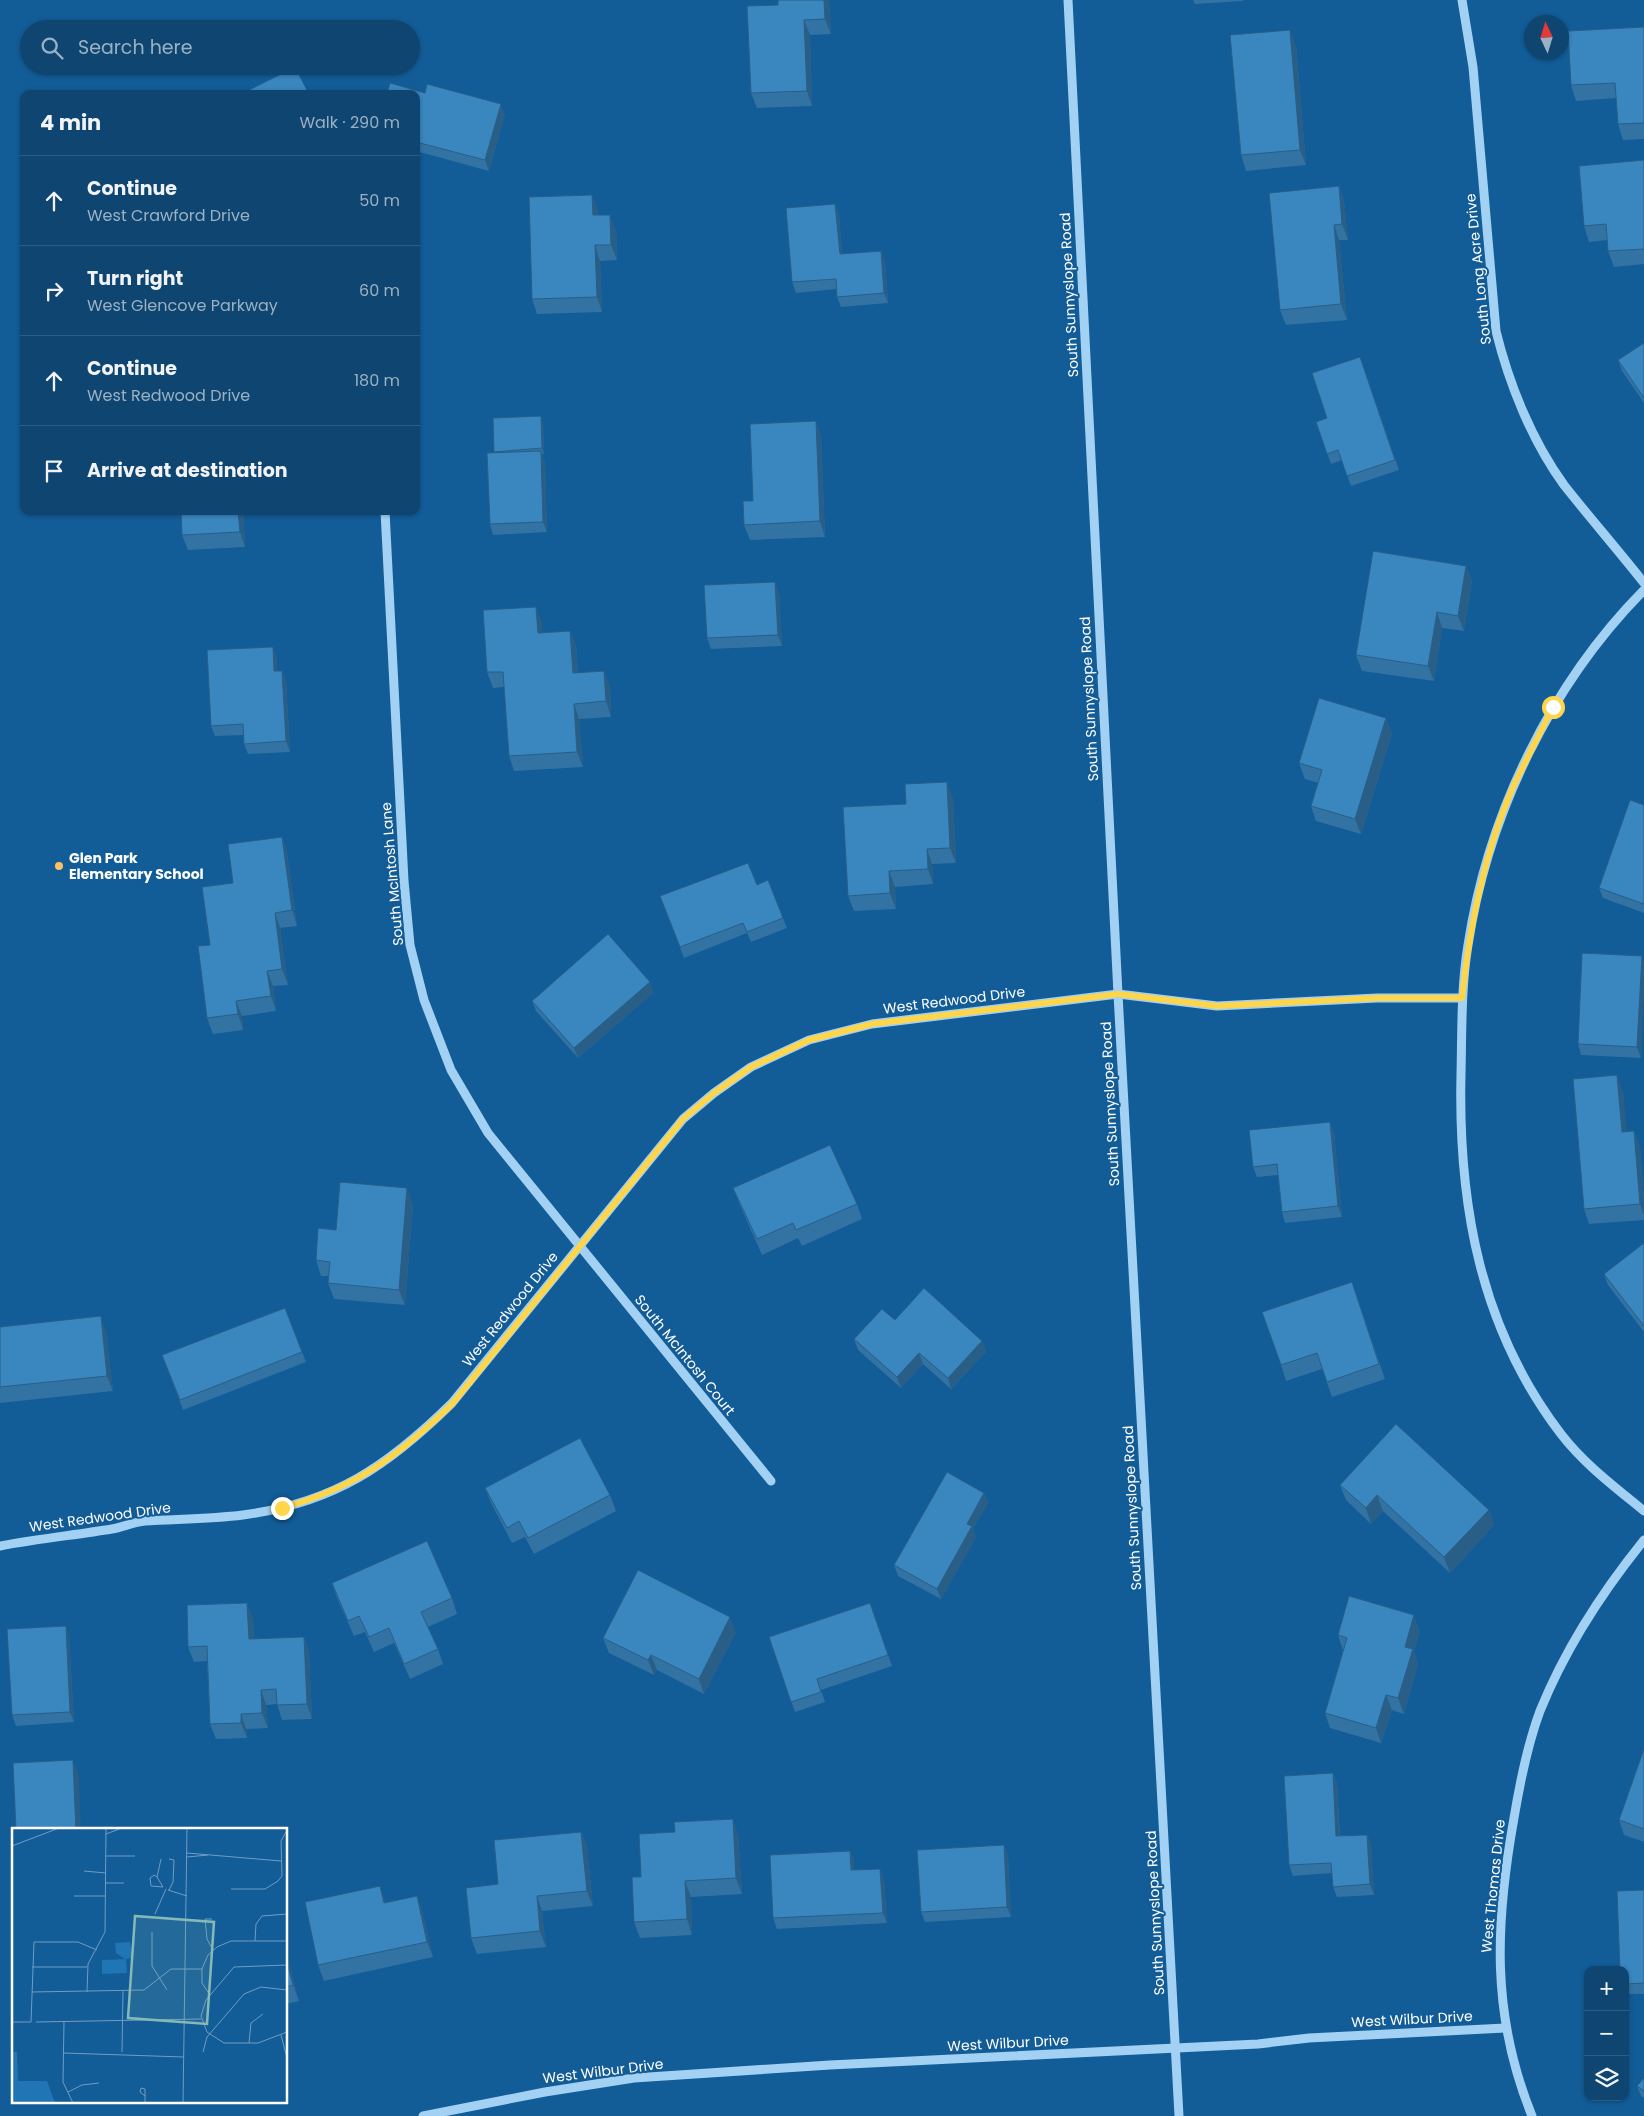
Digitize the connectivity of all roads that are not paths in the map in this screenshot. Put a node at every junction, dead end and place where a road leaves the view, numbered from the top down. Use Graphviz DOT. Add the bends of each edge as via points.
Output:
graph roads {
  1 [pos="1068,0"];
  2 [pos="1462,0"];
  3 [pos="385,515"];
  4 [pos="1644,583"];
  5 [pos="1644,590"];
  6 [pos="1118,994"];
  7 [pos="1462,998"];
  8 [pos="578,1247"];
  9 [pos="771,1481"];
  10 [pos="1644,1511"];
  11 [pos="1644,1540"];
  12 [pos="0,1546"];
  13 [pos="1505,2028"];
  14 [pos="1176,2048"];
  15 [pos="423,2116"];
  16 [pos="1179,2116"];
  17 [pos="1532,2116"];
  1 -- 6 [label="street, South Sunnyslope Road"];
  2 -- 4 [label="street, South Long Acre Drive" via="1473,67 1496,331 1505,366 1534,434 1563,483"];
  3 -- 8 [label="street, South McIntosh Lane" via="404,881 410,945 424,1000 451,1070 488,1133"];
  5 -- 7 [label="street" via="1616,618 1553,707 1508,799 1486,864 1468,945"];
  6 -- 7 [label="street, West Redwood Drive" via="1217,1006 1377,998"];
  6 -- 8 [label="street, West Redwood Drive" via="872,1024 809,1040 768,1059 714,1093 683,1119"];
  6 -- 14 [label="street, South Sunnyslope Road"];
  7 -- 10 [label="street" via="1460,1129 1467,1210 1482,1280 1501,1331 1529,1386 1561,1434 1594,1470"];
  8 -- 9 [label="street, South McIntosh Court"];
  8 -- 12 [label="street, West Redwood Drive" via="452,1404 415,1440 351,1482 316,1499 282,1508 242,1515 142,1522"];
  11 -- 13 [label="street, West Thomas Drive" via="1612,1580 1577,1636 1540,1711 1523,1766 1507,1857 1499,1961"];
  13 -- 14 [label="street, West Wilbur Drive"];
  13 -- 17 [label="street" via="1519,2084"];
  14 -- 15 [label="street, West Wilbur Drive" via="634,2078"];
  14 -- 16 [label="street, South Sunnyslope Road"];
}
